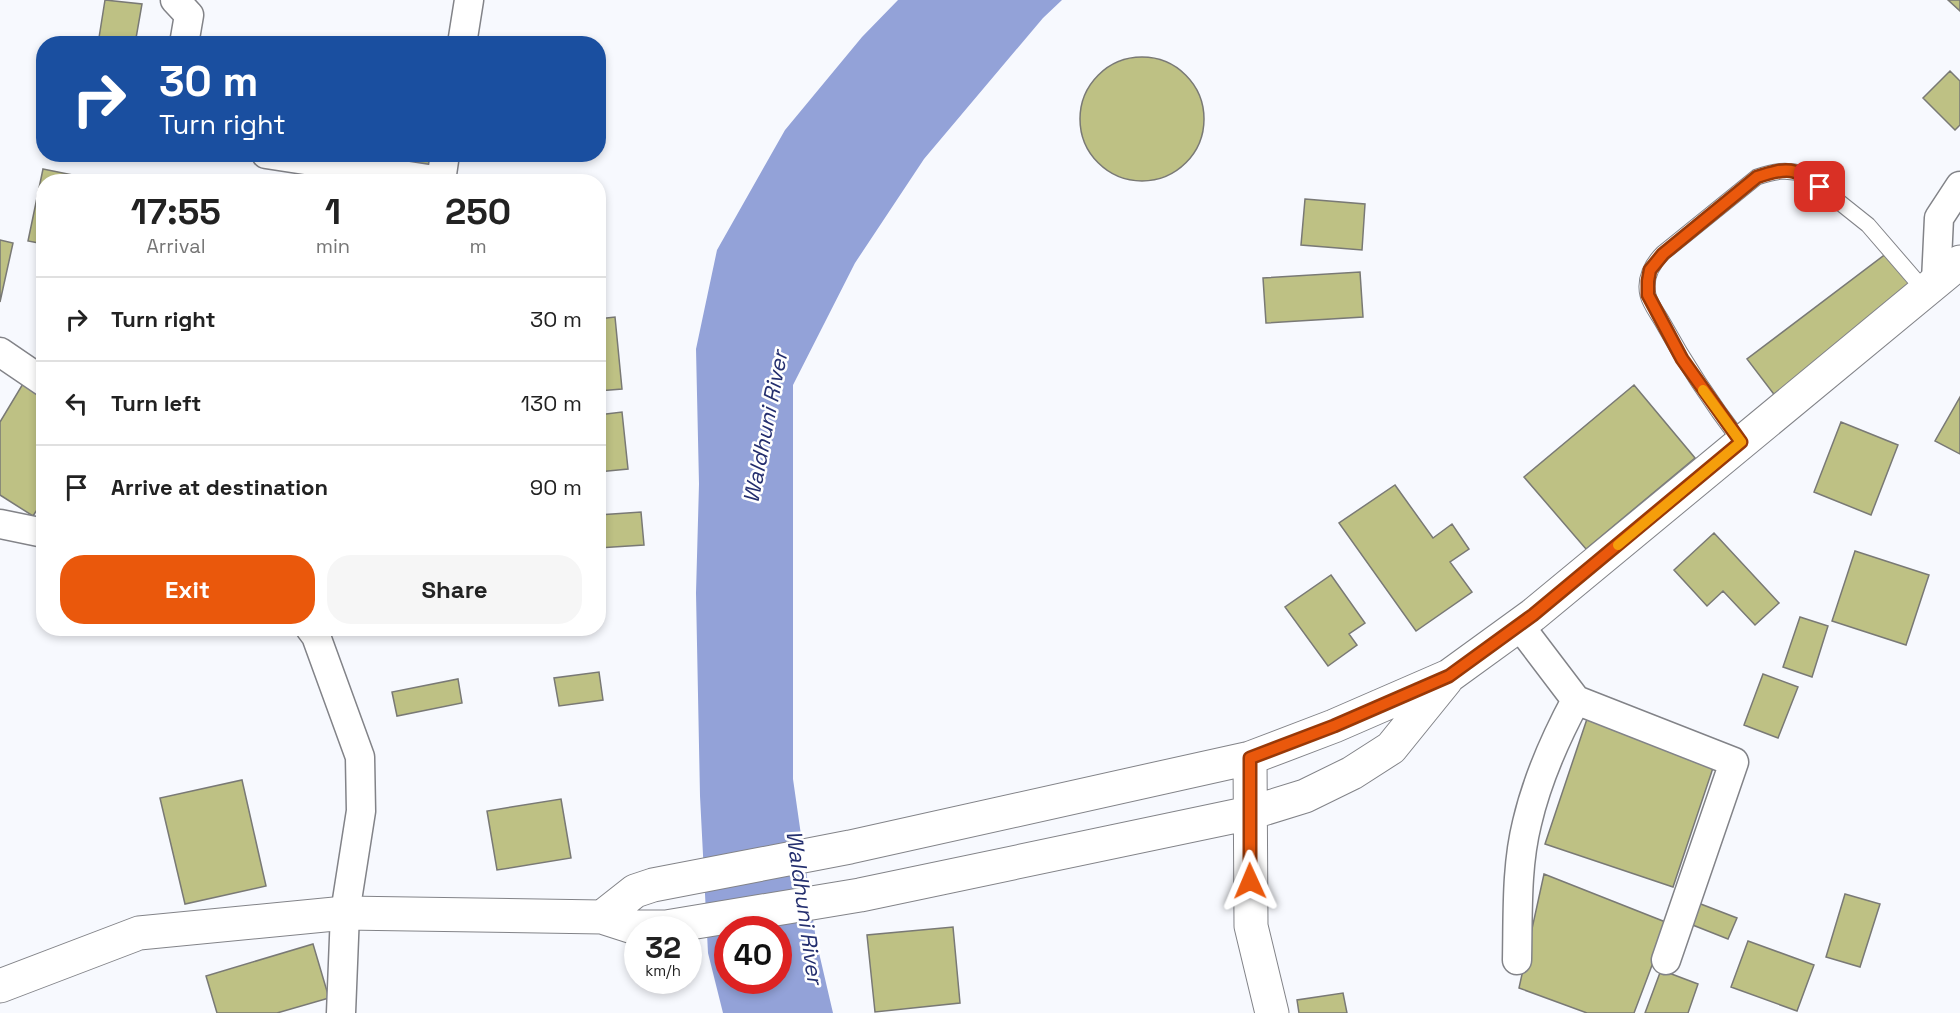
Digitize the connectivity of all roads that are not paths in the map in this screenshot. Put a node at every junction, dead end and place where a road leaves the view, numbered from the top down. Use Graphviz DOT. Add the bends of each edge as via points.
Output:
graph roads {
  1 [pos="175,0"];
  2 [pos="469,0"];
  3 [pos="185,36"];
  4 [pos="463,36"];
  5 [pos="318,162"];
  6 [pos="396,174"];
  7 [pos="1960,186"];
  8 [pos="1940,278"];
  9 [pos="0,352"];
  10 [pos="36,377"];
  11 [pos="1741,442"];
  12 [pos="0,524"];
  13 [pos="36,531"];
  14 [pos="1520,625"];
  15 [pos="317,636"];
  16 [pos="1449,676"];
  17 [pos="1576,700"];
  18 [pos="1250,758"];
  19 [pos="1250,813"];
  20 [pos="345,913"];
  21 [pos="602,917"];
  22 [pos="1517,960"];
  23 [pos="1666,960"];
  24 [pos="0,986"];
  25 [pos="341,1013"];
  26 [pos="1272,1013"];
  1 -- 3 [label="street" via="189,15"];
  2 -- 4 [label="street"];
  5 -- 6 [label="street"];
  7 -- 8 [label="street" via="1939,218"];
  8 -- 11 [label="main road"];
  8 -- 11 [label="lane" via="1804,174 1791,170 1757,177 1663,254 1650,270 1648,295 1682,359"];
  9 -- 10 [label="street"];
  11 -- 14 [label="main road"];
  12 -- 13 [label="street"];
  14 -- 16 [label="main road"];
  14 -- 17 [label="street"];
  15 -- 20 [label="street" via="360,758 361,811"];
  16 -- 18 [label="main road"];
  16 -- 19 [label="main road" via="1391,748 1305,796"];
  17 -- 22 [label="street" via="1553,744 1526,824 1518,886"];
  17 -- 23 [label="street" via="1734,762"];
  18 -- 19 [label="main road"];
  18 -- 21 [label="main road" via="850,847 653,885 635,891"];
  19 -- 21 [label="main road" via="860,896 666,927 633,927"];
  19 -- 26 [label="main road" via="1251,926"];
  20 -- 21 [label="main road"];
  20 -- 24 [label="main road" via="139,933"];
  20 -- 25 [label="street"];
}
